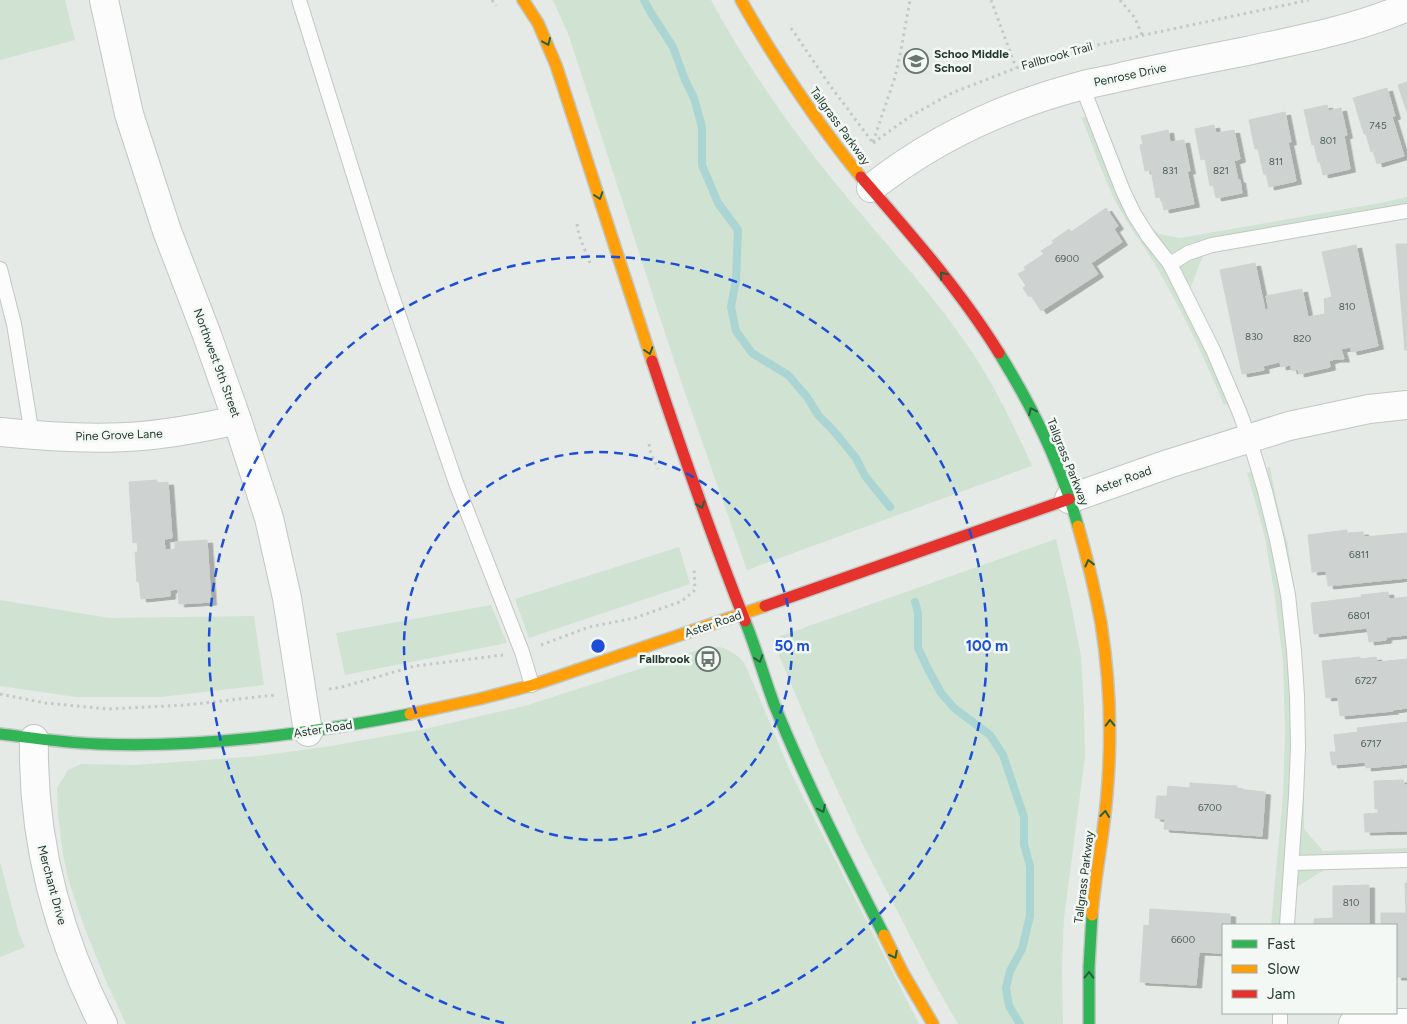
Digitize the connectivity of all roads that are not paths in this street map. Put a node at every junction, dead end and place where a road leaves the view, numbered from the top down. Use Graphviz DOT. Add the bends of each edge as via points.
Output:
graph roads {
  1 [pos="104,0"];
  2 [pos="299,0"];
  3 [pos="523,0"];
  4 [pos="741,0"];
  5 [pos="1407,6"];
  6 [pos="1082,86"];
  7 [pos="871,188"];
  8 [pos="1407,211"];
  9 [pos="1170,264"];
  10 [pos="0,269"];
  11 [pos="1407,405"];
  12 [pos="237,420"];
  13 [pos="0,432"];
  14 [pos="32,435"];
  15 [pos="1249,438"];
  16 [pos="1069,499"];
  17 [pos="742,614"];
  18 [pos="532,685"];
  19 [pos="308,732"];
  20 [pos="0,734"];
  21 [pos="34,739"];
  22 [pos="1407,860"];
  23 [pos="1292,863"];
  24 [pos="1287,924"];
  25 [pos="1407,1023"];
  26 [pos="103,1024"];
  27 [pos="933,1024"];
  28 [pos="1089,1024"];
  29 [pos="1352,1024"];
  1 -- 12 [label="street, Northwest 9th Street" via="129,114 167,231"];
  2 -- 18 [label="lane" via="385,275 446,456"];
  3 -- 17 [label="street, one-way" via="536,19 556,65 675,431"];
  4 -- 7 [label="street, Tallgrass Parkway" via="795,89"];
  5 -- 6 [label="street, Penrose Drive" via="1357,25 1309,38"];
  6 -- 7 [label="street, Penrose Drive" via="1022,104 958,131"];
  6 -- 9 [label="lane" via="1134,214"];
  16 -- 7 [label="street, Tallgrass Parkway, one-way" via="1050,450 1011,371 958,294"];
  8 -- 9 [label="lane" via="1212,245 1188,253"];
  9 -- 15 [label="lane" via="1213,350"];
  10 -- 14 [label="lane" via="14,324"];
  11 -- 15 [label="street, Aster Road" via="1368,409"];
  12 -- 14 [label="street, Pine Grove Lane" via="140,436 85,438"];
  12 -- 19 [label="street, Northwest 9th Street" via="269,518 287,598"];
  13 -- 14 [label="street, Pine Grove Lane"];
  15 -- 16 [label="street, Aster Road"];
  15 -- 23 [label="lane" via="1277,540 1288,595 1294,651 1298,747"];
  16 -- 17 [label="street, Aster Road"];
  28 -- 16 [label="street, Tallgrass Parkway, one-way" via="1092,910 1109,772 1109,698 1094,584"];
  17 -- 18 [label="street, Aster Road"];
  17 -- 27 [label="street, one-way" via="774,703 810,785 853,875"];
  18 -- 19 [label="street, Aster Road" via="431,710"];
  19 -- 21 [label="street, Aster Road" via="138,745"];
  20 -- 21 [label="street, Aster Road"];
  21 -- 26 [label="street, Merchant Drive" via="33,772 40,840 50,885 70,949"];
  22 -- 23 [label="lane"];
  23 -- 24 [label="lane"];
  25 -- 29 [label="street"];
}
